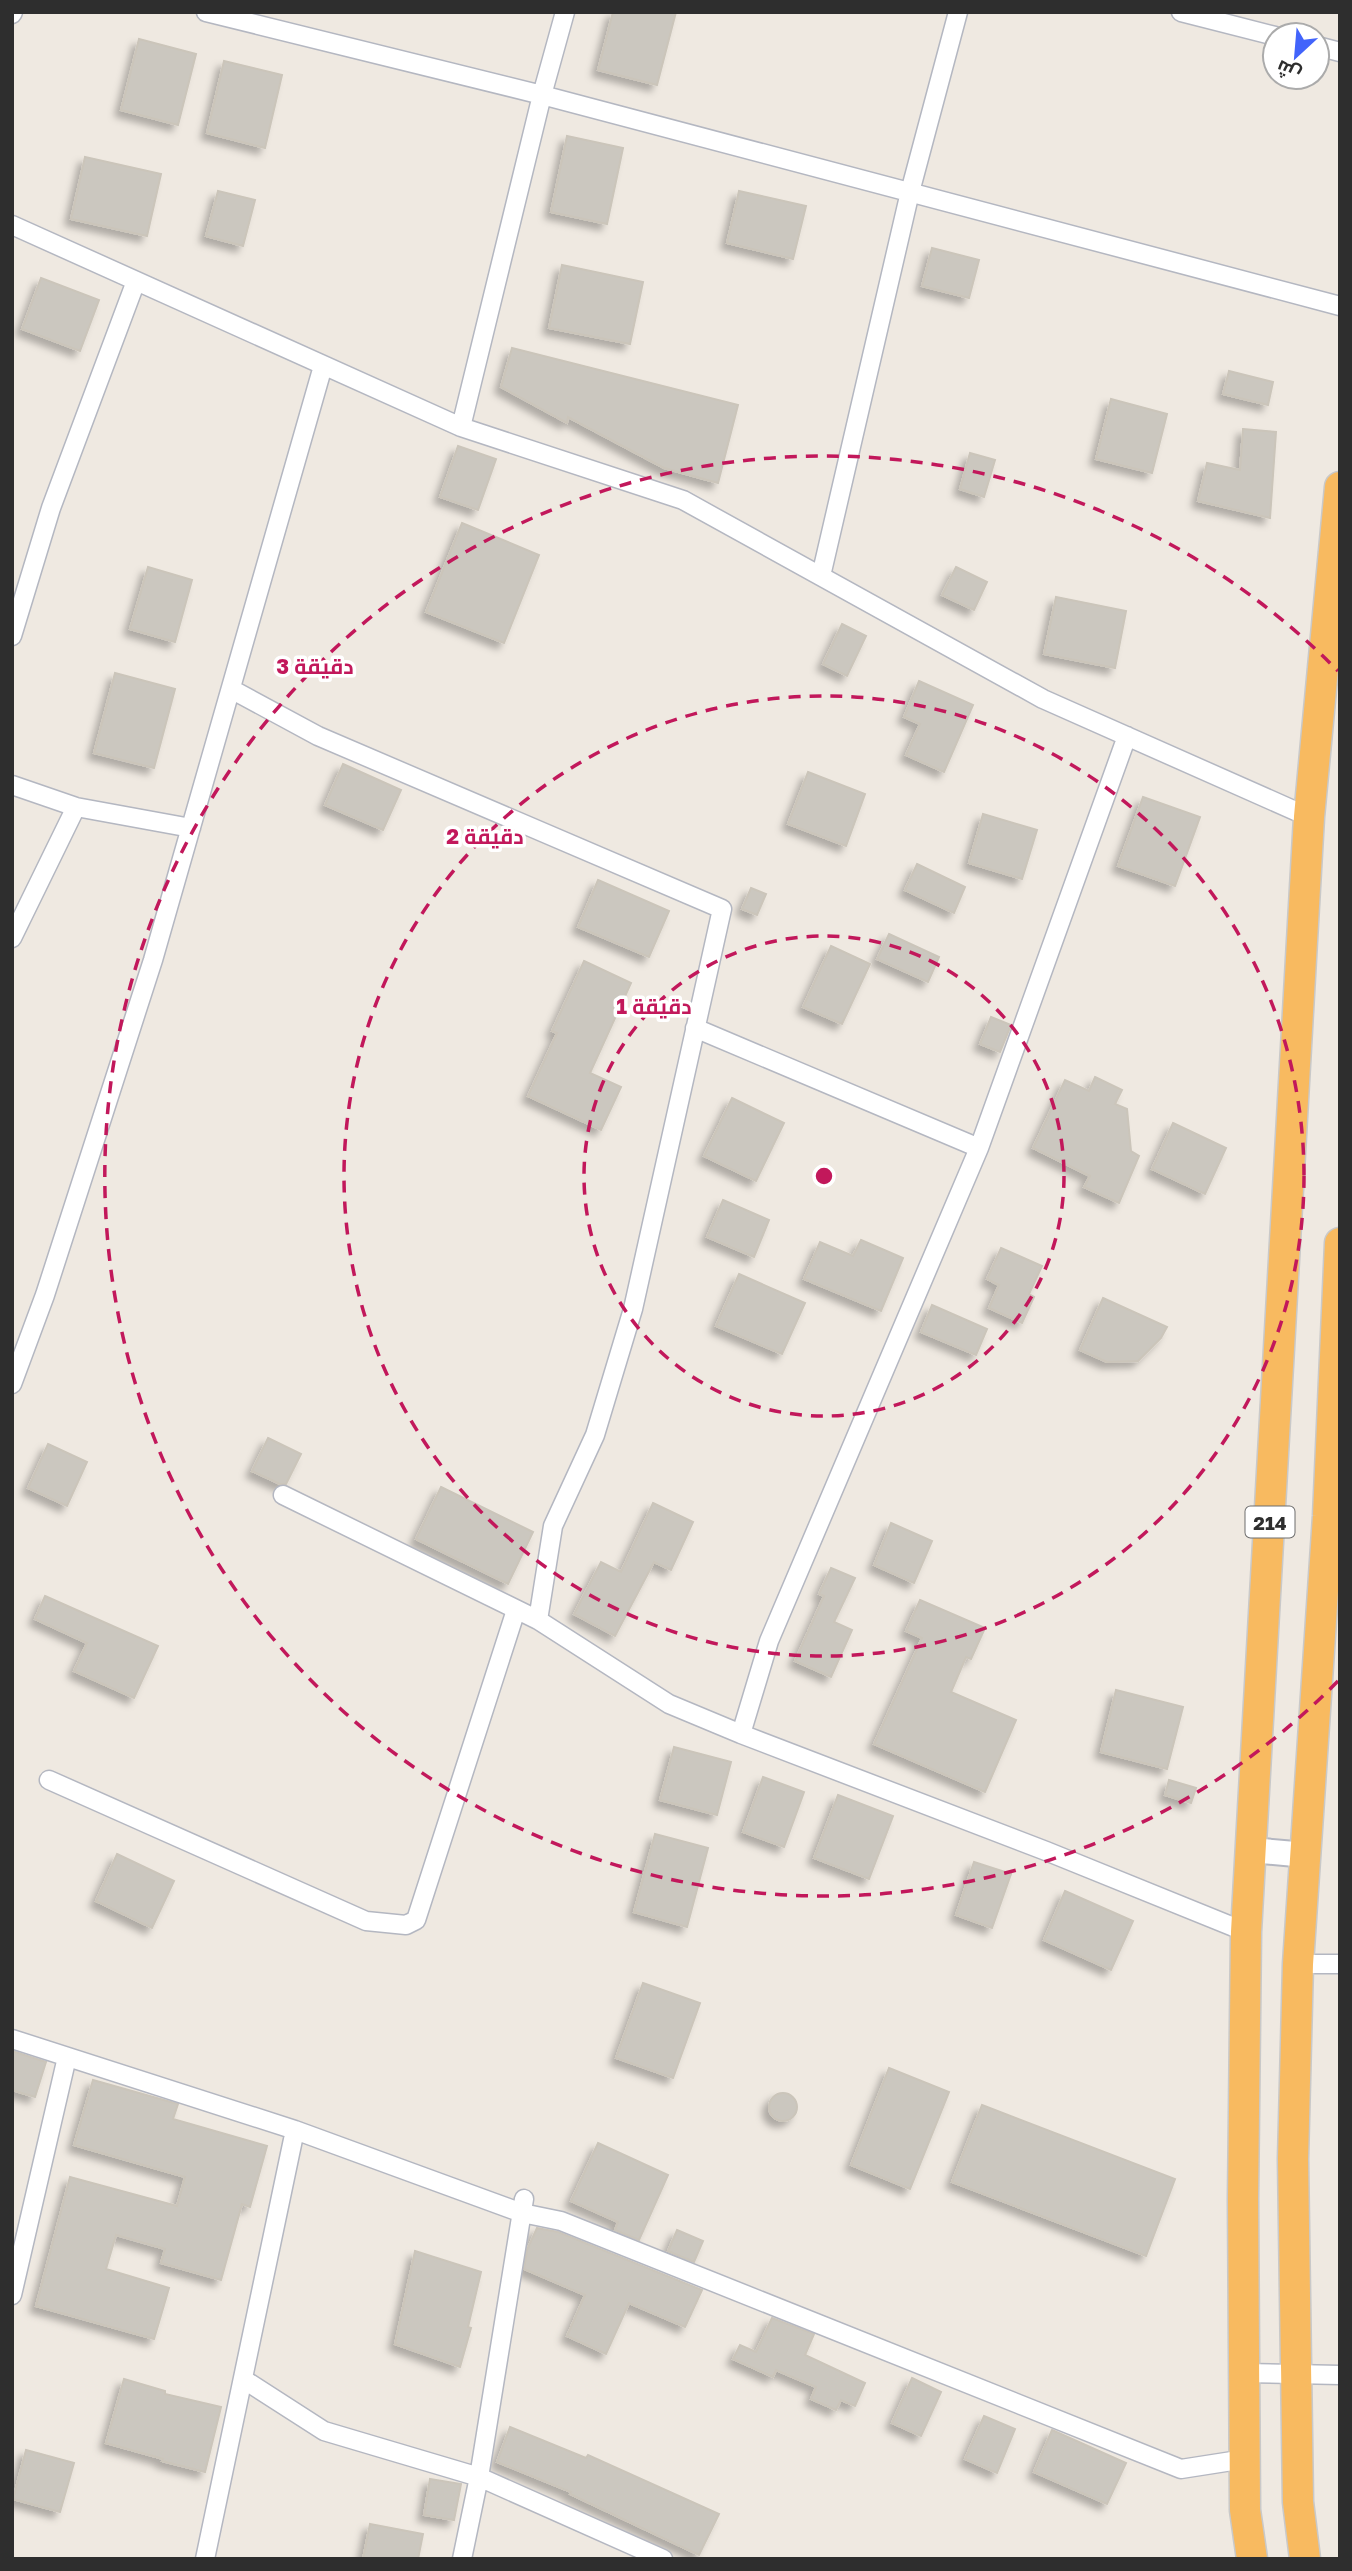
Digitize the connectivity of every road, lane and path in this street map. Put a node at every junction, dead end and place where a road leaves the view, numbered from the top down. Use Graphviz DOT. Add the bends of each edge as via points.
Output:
graph roads {
  1 [pos="206,12"];
  2 [pos="565,12"];
  3 [pos="958,12"];
  4 [pos="1181,12"];
  5 [pos="1261,32"];
  6 [pos="542,95"];
  7 [pos="910,192"];
  8 [pos="12,225"];
  9 [pos="136,281"];
  10 [pos="1340,306"];
  11 [pos="323,366"];
  12 [pos="461,428"];
  13 [pos="1340,487"];
  14 [pos="821,576"];
  15 [pos="12,636"];
  16 [pos="231,690"];
  17 [pos="1127,736"];
  18 [pos="12,785"];
  19 [pos="76,807"];
  20 [pos="1309,817"];
  21 [pos="191,828"];
  22 [pos="12,938"];
  23 [pos="695,1028"];
  24 [pos="979,1148"];
  25 [pos="1340,1243"];
  26 [pos="12,1384"];
  27 [pos="283,1495"];
  28 [pos="1334,1515"];
  29 [pos="516,1610"];
  30 [pos="538,1620"];
  31 [pos="741,1734"];
  32 [pos="49,1780"];
  33 [pos="1251,1850"];
  34 [pos="1306,1854"];
  35 [pos="1246,1932"];
  36 [pos="1298,1964"];
  37 [pos="1340,1964"];
  38 [pos="12,2039"];
  39 [pos="67,2057"];
  40 [pos="295,2130"];
  41 [pos="523,2206"];
  42 [pos="12,2295"];
  43 [pos="1244,2373"];
  44 [pos="1296,2375"];
  45 [pos="1340,2375"];
  46 [pos="243,2379"];
  47 [pos="1245,2459"];
  48 [pos="479,2477"];
  49 [pos="205,2559"];
  50 [pos="462,2559"];
  51 [pos="663,2559"];
  52 [pos="1252,2559"];
  53 [pos="1305,2559"];
  1 -- 6 [label="street"];
  2 -- 6 [label="street"];
  3 -- 7 [label="street"];
  4 -- 5 [label="street"];
  6 -- 7 [label="street"];
  6 -- 12 [label="street"];
  7 -- 10 [label="street"];
  7 -- 14 [label="street"];
  8 -- 9 [label="street"];
  9 -- 11 [label="street"];
  9 -- 15 [label="street" via="51,508"];
  11 -- 12 [label="street"];
  11 -- 16 [label="street"];
  12 -- 14 [label="street" via="682,500"];
  13 -- 20 [label="highway, 214"];
  14 -- 17 [label="street" via="1043,699"];
  16 -- 21 [label="street"];
  16 -- 23 [label="street" via="318,736 722,909"];
  17 -- 20 [label="street"];
  17 -- 24 [label="street"];
  18 -- 19 [label="street"];
  19 -- 21 [label="street"];
  19 -- 22 [label="street"];
  20 -- 33 [label="highway, 214"];
  21 -- 26 [label="street" via="153,960"];
  23 -- 24 [label="street"];
  23 -- 30 [label="street" via="633,1309 595,1435 553,1525"];
  24 -- 31 [label="street" via="769,1641"];
  25 -- 28 [label="highway"];
  27 -- 29 [label="street"];
  28 -- 34 [label="highway"];
  29 -- 30 [label="street"];
  29 -- 32 [label="street" via="416,1920 406,1925 366,1922"];
  30 -- 31 [label="street" via="669,1704"];
  31 -- 35 [label="street"];
  33 -- 34 [label="main road"];
  33 -- 35 [label="highway, 214"];
  34 -- 36 [label="highway"];
  35 -- 43 [label="highway, 214"];
  36 -- 37 [label="street"];
  36 -- 44 [label="highway" via="1293,2159"];
  38 -- 39 [label="street"];
  39 -- 40 [label="street"];
  39 -- 42 [label="street"];
  40 -- 41 [label="street"];
  40 -- 46 [label="street"];
  41 -- 47 [label="street" via="1181,2469"];
  41 -- 48 [label="street"];
  43 -- 44 [label="street"];
  43 -- 47 [label="highway, 214"];
  44 -- 45 [label="street"];
  44 -- 53 [label="highway" via="1298,2502"];
  46 -- 48 [label="street" via="324,2431"];
  46 -- 49 [label="street"];
  47 -- 52 [label="highway, 214" via="1245,2510"];
  48 -- 50 [label="street"];
  48 -- 51 [label="street"];
}
